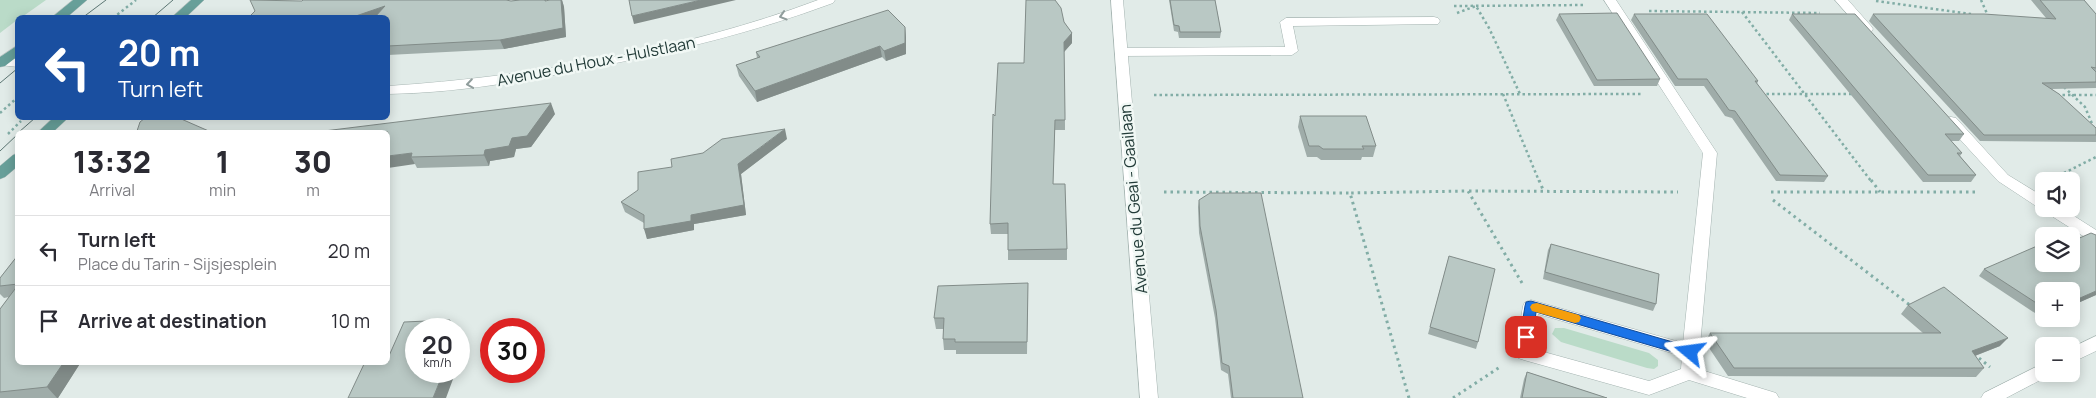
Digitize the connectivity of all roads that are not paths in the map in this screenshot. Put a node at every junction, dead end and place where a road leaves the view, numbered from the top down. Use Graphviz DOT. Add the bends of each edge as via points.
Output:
graph roads {
  1 [pos="82,0"];
  2 [pos="198,0"];
  3 [pos="828,0"];
  4 [pos="1117,0"];
  5 [pos="1610,0"];
  6 [pos="1841,0"];
  7 [pos="61,15"];
  8 [pos="180,15"];
  9 [pos="1434,21"];
  10 [pos="1874,36"];
  11 [pos="15,51"];
  12 [pos="1121,52"];
  13 [pos="1,62"];
  14 [pos="15,63"];
  15 [pos="390,90"];
  16 [pos="1939,108"];
  17 [pos="59,120"];
  18 [pos="47,130"];
  19 [pos="15,161"];
  20 [pos="0,174"];
  21 [pos="2035,198"];
  22 [pos="2065,217"];
  23 [pos="2096,237"];
  24 [pos="2096,343"];
  25 [pos="2080,351"];
  26 [pos="1690,352"];
  27 [pos="1689,373"];
  28 [pos="2035,375"];
  29 [pos="1149,398"];
  30 [pos="1770,398"];
  31 [pos="1990,398"];
  1 -- 7 [label="main road"];
  2 -- 8 [label="main road"];
  3 -- 15 [label="street, Avenue du Houx - Hulstlaan, one-way" via="699,42 573,68 450,87"];
  4 -- 12 [label="street, Avenue du Geai - Gaailaan"];
  5 -- 26 [label="street" via="1710,153"];
  6 -- 10 [label="street"];
  9 -- 12 [label="street" via="1286,22 1292,51"];
  11 -- 13 [label="main road"];
  12 -- 29 [label="street, Avenue du Geai - Gaailaan"];
  13 -- 14 [label="street"];
  16 -- 21 [label="street" via="2003,178"];
  17 -- 18 [label="main road"];
  19 -- 20 [label="main road"];
  22 -- 23 [label="street"];
  24 -- 25 [label="street"];
  26 -- 27 [label="street"];
  26 -- 27 [label="street" via="1531,306 1524,353 1648,388"];
  27 -- 30 [label="street"];
  28 -- 31 [label="street"];
}
